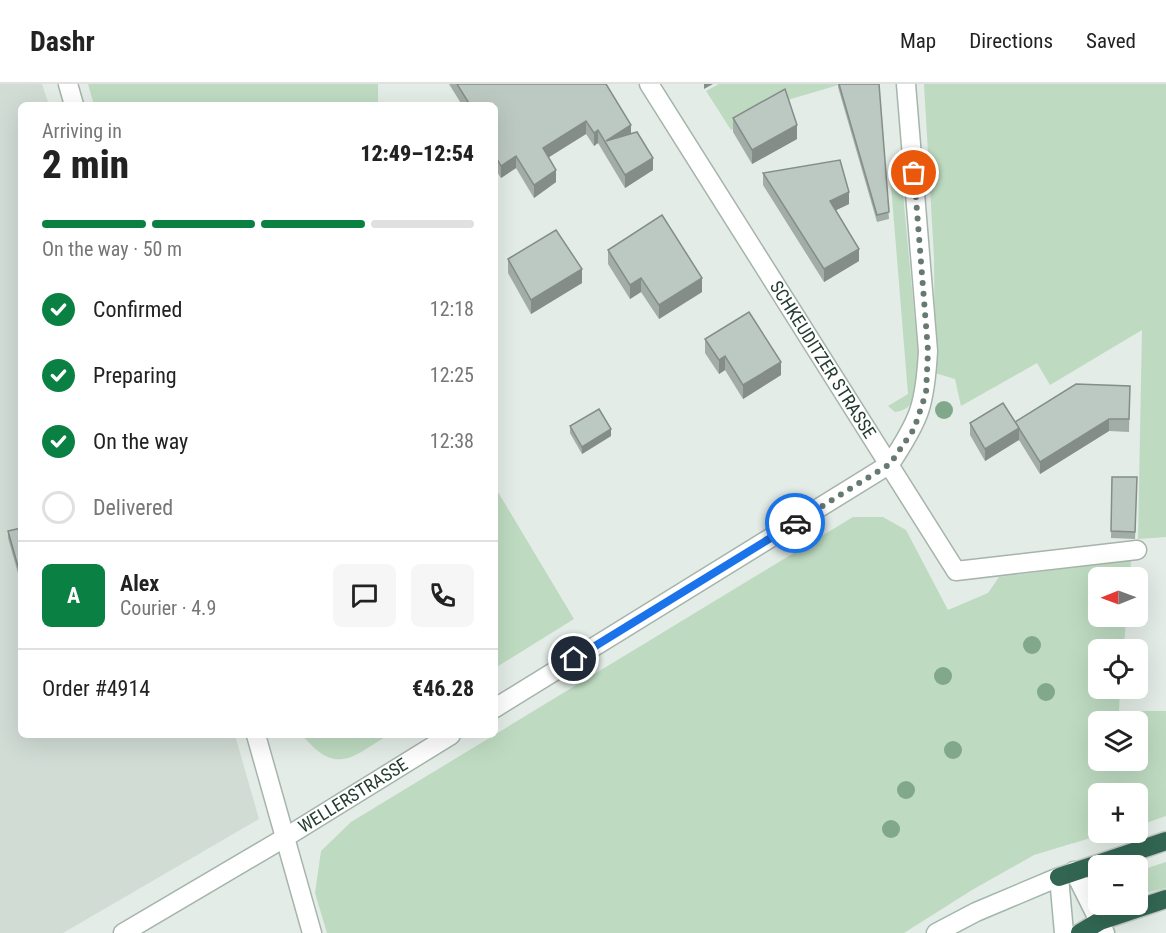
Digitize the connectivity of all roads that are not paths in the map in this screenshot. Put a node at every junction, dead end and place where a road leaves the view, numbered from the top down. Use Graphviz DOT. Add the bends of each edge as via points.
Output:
graph roads {
  1 [pos="68,84"];
  2 [pos="649,84"];
  3 [pos="906,84"];
  4 [pos="73,102"];
  5 [pos="890,464"];
  6 [pos="1137,550"];
  7 [pos="498,706"];
  8 [pos="257,738"];
  9 [pos="447,738"];
  10 [pos="286,837"];
  11 [pos="1166,841"];
  12 [pos="1067,874"];
  13 [pos="1166,899"];
  14 [pos="1102,927"];
  15 [pos="123,933"];
  16 [pos="312,933"];
  17 [pos="936,933"];
  18 [pos="1064,933"];
  19 [pos="1080,933"];
  1 -- 4 [label="street"];
  2 -- 5 [label="street, SCHKEUDITZER STRASSE"];
  3 -- 5 [label="street" via="928,351 926,393 914,429"];
  5 -- 6 [label="street, SCHKEUDITZER STRASSE" via="956,572"];
  5 -- 7 [label="street"];
  8 -- 10 [label="street, WELLERSTRASSE"];
  9 -- 10 [label="street, WELLERSTRASSE"];
  10 -- 15 [label="street"];
  10 -- 16 [label="street, WELLERSTRASSE"];
  11 -- 12 [label="highway"];
  12 -- 14 [label="street"];
  12 -- 17 [label="street"];
  12 -- 18 [label="street"];
  13 -- 14 [label="highway"];
  14 -- 19 [label="highway"];
}
